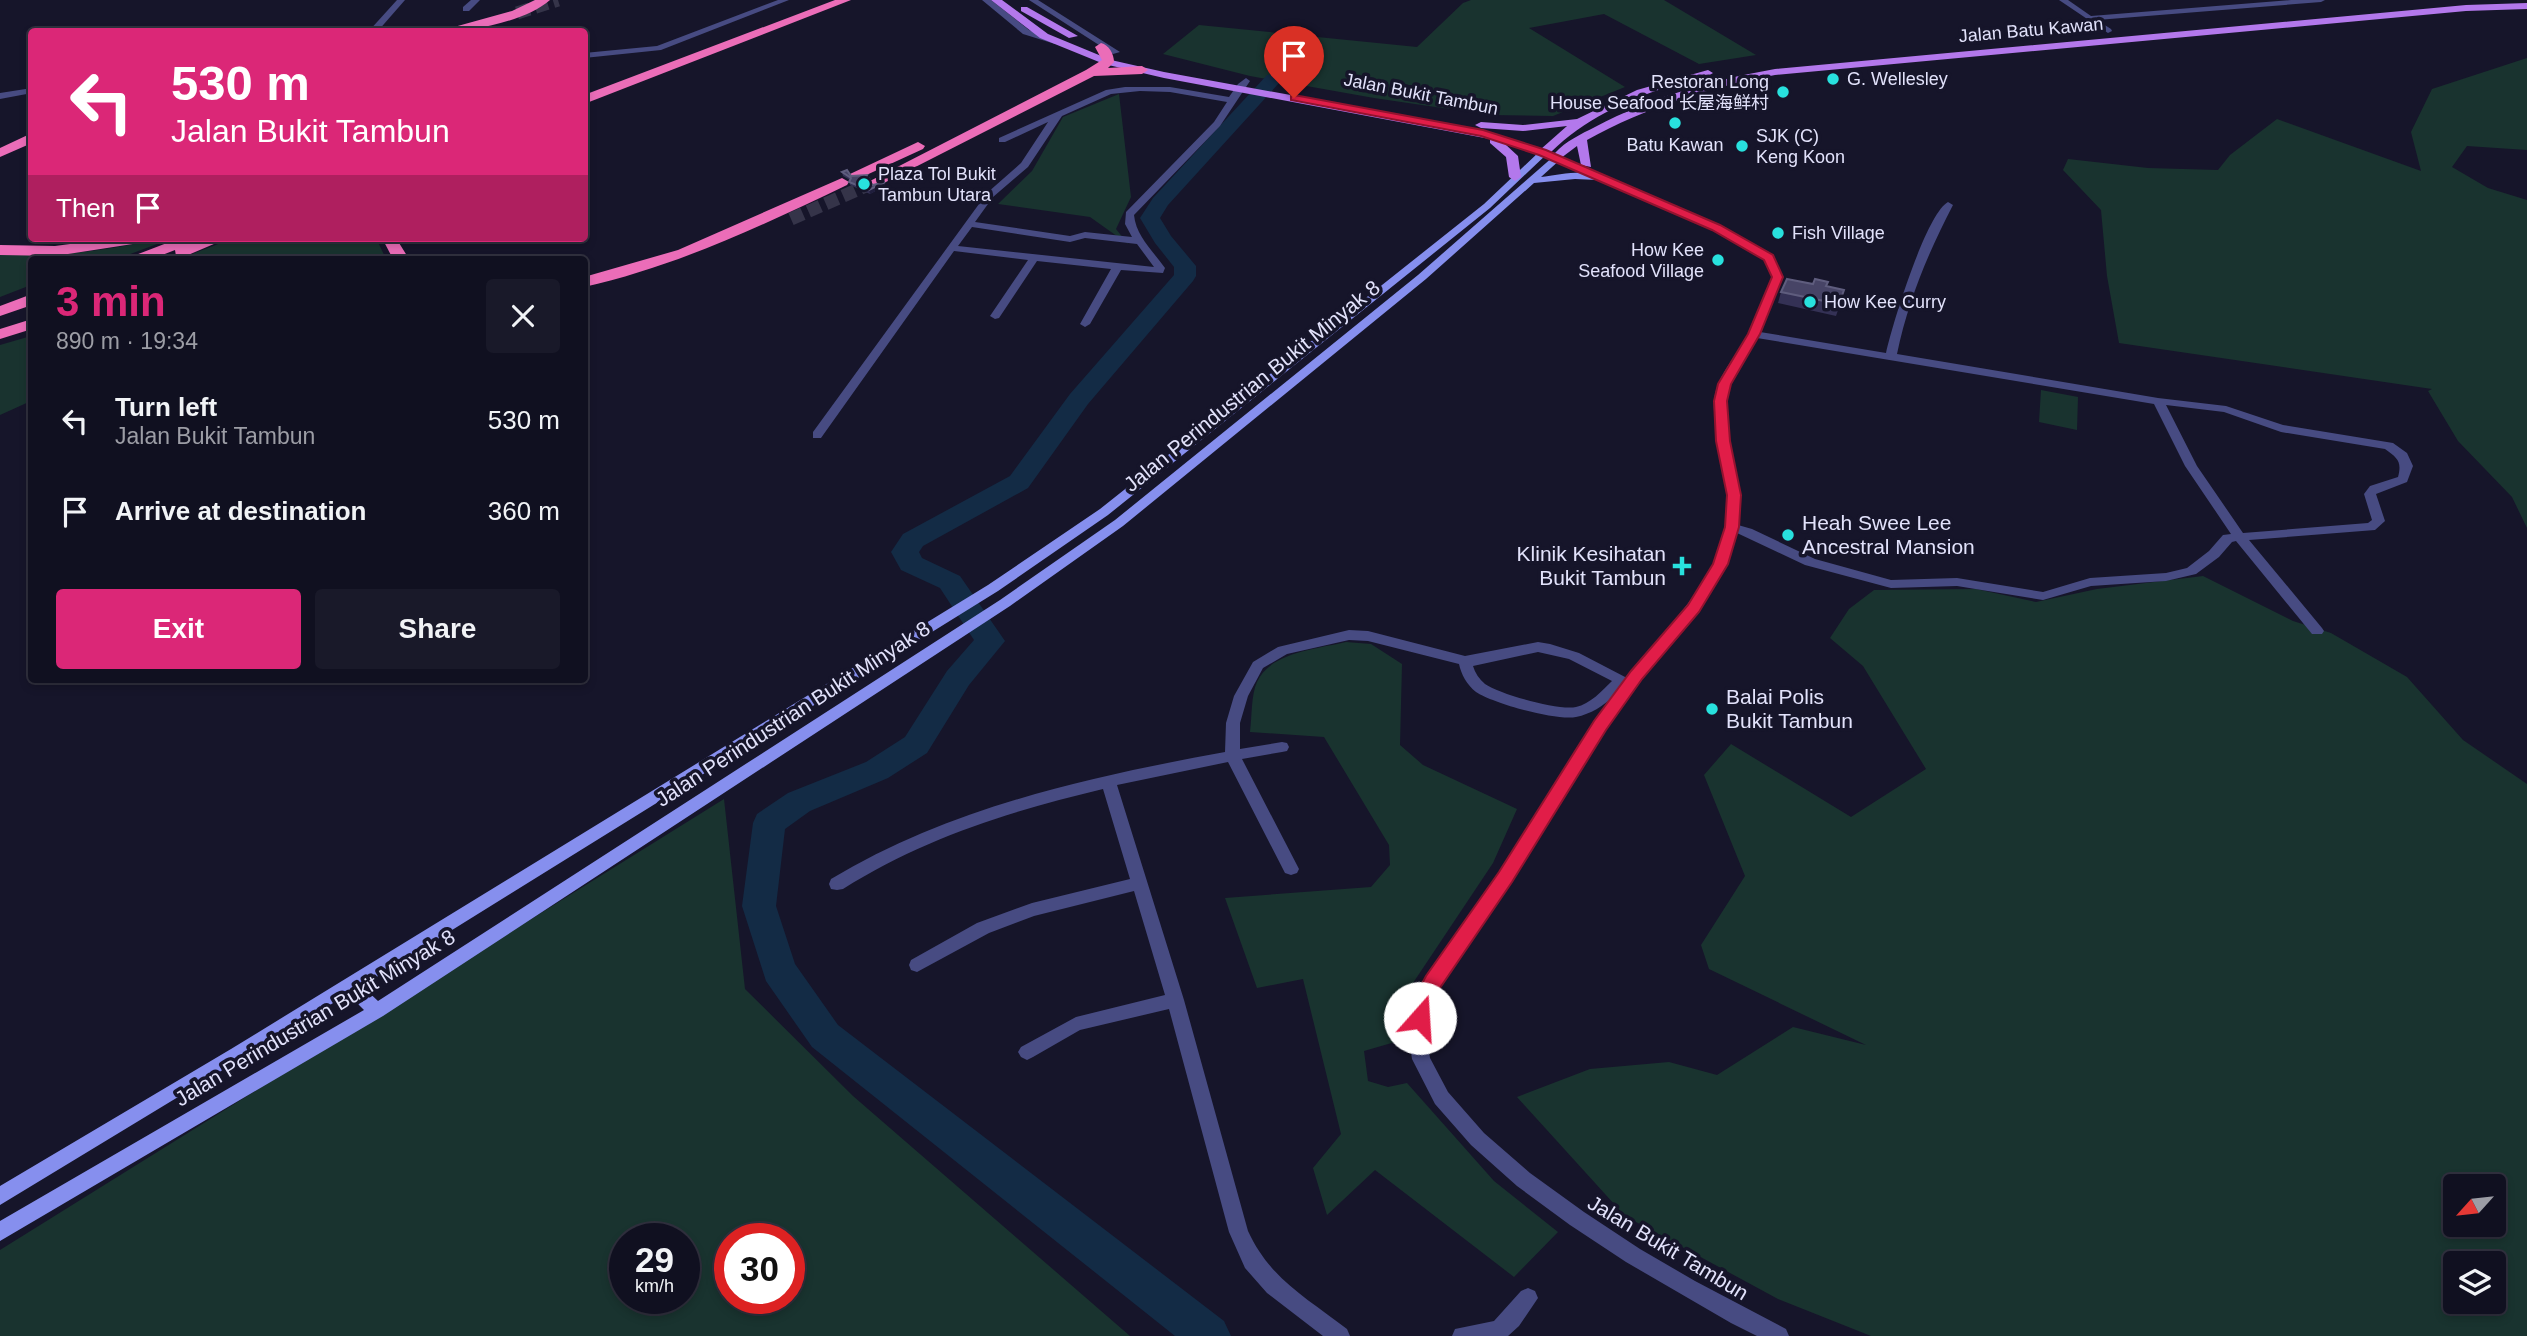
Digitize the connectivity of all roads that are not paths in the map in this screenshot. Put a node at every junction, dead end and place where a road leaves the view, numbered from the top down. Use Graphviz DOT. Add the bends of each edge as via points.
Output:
graph roads {
  1 [pos="401,0"];
  2 [pos="476,0"];
  3 [pos="544,0"];
  4 [pos="785,0"];
  5 [pos="827,0"];
  6 [pos="845,0"];
  7 [pos="986,0"];
  8 [pos="996,0"];
  9 [pos="1034,0"];
  10 [pos="2063,0"];
  11 [pos="2321,0"];
  12 [pos="2446,0"];
  13 [pos="2511,0"];
  14 [pos="2276,2"];
  15 [pos="2527,4"];
  16 [pos="1014,5"];
  17 [pos="2466,8"];
  18 [pos="466,9"];
  19 [pos="2295,14"];
  20 [pos="2089,18"];
  21 [pos="376,28"];
  22 [pos="458,28"];
  23 [pos="2109,31"];
  24 [pos="1063,45"];
  25 [pos="1101,47"];
  26 [pos="1088,55"];
  27 [pos="588,56"];
  28 [pos="1112,57"];
  29 [pos="1738,67"];
  30 [pos="1142,70"];
  31 [pos="1717,71"];
  32 [pos="1090,73"];
  33 [pos="1248,86"];
  34 [pos="588,90"];
  35 [pos="28,91"];
  36 [pos="0,96"];
  37 [pos="588,99"];
  38 [pos="1230,100"];
  39 [pos="1059,114"];
  40 [pos="1585,120"];
  41 [pos="1482,129"];
  42 [pos="28,133"];
  43 [pos="28,139"];
  44 [pos="1581,139"];
  45 [pos="0,145"];
  46 [pos="1035,147"];
  47 [pos="1546,149"];
  48 [pos="0,153"];
  49 [pos="1559,155"];
  50 [pos="1587,164"];
  51 [pos="857,174"];
  52 [pos="1515,177"];
  53 [pos="1598,177"];
  54 [pos="1529,181"];
  55 [pos="842,182"];
  56 [pos="875,182"];
  57 [pos="1618,184"];
  58 [pos="1948,205"];
  59 [pos="791,219"];
  60 [pos="968,224"];
  61 [pos="1140,241"];
  62 [pos="118,242"];
  63 [pos="183,242"];
  64 [pos="211,242"];
  65 [pos="950,248"];
  66 [pos="0,250"];
  67 [pos="146,256"];
  68 [pos="174,256"];
  69 [pos="1034,258"];
  70 [pos="1117,268"];
  71 [pos="588,281"];
  72 [pos="588,289"];
  73 [pos="28,300"];
  74 [pos="0,311"];
  75 [pos="28,312"];
  76 [pos="995,316"];
  77 [pos="0,322"];
  78 [pos="1085,324"];
  79 [pos="28,325"];
  80 [pos="0,334"];
  81 [pos="1754,334"];
  82 [pos="1891,356"];
  83 [pos="2158,401"];
  84 [pos="817,435"];
  85 [pos="1732,527"];
  86 [pos="2240,538"];
  87 [pos="2317,631"];
  88 [pos="1465,661"];
  89 [pos="1625,683"];
  90 [pos="1283,747"];
  91 [pos="1232,755"];
  92 [pos="1108,781"];
  93 [pos="1291,869"];
  94 [pos="1140,883"];
  95 [pos="837,884"];
  96 [pos="917,965"];
  97 [pos="351,985"];
  98 [pos="1175,1000"];
  99 [pos="377,1011"];
  100 [pos="1027,1052"];
  101 [pos="0,1196"];
  102 [pos="0,1233"];
  103 [pos="1528,1298"];
  104 [pos="1752,1330"];
  105 [pos="1340,1336"];
  106 [pos="1462,1336"];
  107 [pos="1779,1336"];
  1 -- 21 [label="street"];
  2 -- 18 [label="street"];
  3 -- 22 [label="highway" via="516,14"];
  4 -- 27 [label="street" via="658,48"];
  5 -- 34 [label="highway"];
  6 -- 37 [label="highway"];
  7 -- 24 [label="street" via="1030,35"];
  8 -- 16 [label="main road, Jalan Bukit Tambun"];
  9 -- 28 [label="street"];
  10 -- 20 [label="street"];
  11 -- 14 [label="street"];
  12 -- 19 [label="main road, Jalan Batu Kawan"];
  13 -- 15 [label="main road"];
  13 -- 17 [label="main road"];
  14 -- 19 [label="street"];
  14 -- 20 [label="street"];
  15 -- 17 [label="main road, Jalan Batu Kawan"];
  16 -- 24 [label="main road, Jalan Bukit Tambun" via="1038,33"];
  16 -- 25 [label="main road, Jalan Bukit Tambun"];
  17 -- 44 [label="main road, Jalan Batu Kawan" via="1775,72 1675,94"];
  19 -- 23 [label="main road, Jalan Batu Kawan"];
  20 -- 23 [label="street"];
  23 -- 29 [label="main road, Jalan Batu Kawan"];
  24 -- 26 [label="main road, Jalan Bukit Tambun"];
  25 -- 28 [label="highway"];
  26 -- 28 [label="main road, Jalan Bukit Tambun"];
  26 -- 51 [label="highway" via="1074,71 1047,85"];
  28 -- 30 [label="main road, Jalan Bukit Tambun"];
  28 -- 32 [label="highway"];
  28 -- 33 [label="main road, Jalan Bukit Tambun"];
  30 -- 32 [label="highway"];
  30 -- 33 [label="main road, Jalan Bukit Tambun"];
  31 -- 40 [label="main road" via="1639,92"];
  32 -- 56 [label="highway"];
  33 -- 38 [label="street"];
  33 -- 41 [label="main road, Jalan Bukit Tambun"];
  35 -- 36 [label="street"];
  38 -- 39 [label="street" via="1142,86 1109,92"];
  38 -- 61 [label="street" via="1217,124 1129,214"];
  39 -- 46 [label="street"];
  39 -- 46 [label="street" via="1002,139"];
  40 -- 41 [label="main road"];
  40 -- 47 [label="main road"];
  41 -- 47 [label="main road, Jalan Bukit Tambun"];
  41 -- 52 [label="main road" via="1512,156"];
  42 -- 45 [label="highway"];
  43 -- 48 [label="highway"];
  44 -- 49 [label="main road, Jalan Batu Kawan"];
  44 -- 50 [label="main road"];
  46 -- 60 [label="street" via="1025,164 990,195"];
  47 -- 49 [label="main road, Jalan Bukit Tambun"];
  47 -- 52 [label="street, Jalan Perindustrian Bukit Minyak 8"];
  49 -- 50 [label="street, Jalan Bukit Tambun"];
  49 -- 53 [label="street, Jalan Bukit Tambun"];
  49 -- 54 [label="street, Jalan Perindustrian Bukit Minyak 8"];
  50 -- 57 [label="street, Jalan Bukit Tambun"];
  52 -- 97 [label="street, Jalan Perindustrian Bukit Minyak 8" via="1487,205 1104,512 993,588"];
  53 -- 54 [label="street"];
  53 -- 57 [label="street, Jalan Bukit Tambun"];
  54 -- 99 [label="street, Jalan Perindustrian Bukit Minyak 8" via="1422,277 1119,523 950,640"];
  55 -- 71 [label="highway" via="676,256"];
  57 -- 81 [label="street, Jalan Bukit Tambun" via="1716,228 1769,258 1777,277"];
  58 -- 82 [label="street" via="1899,313"];
  59 -- 72 [label="highway" via="655,272"];
  60 -- 61 [label="street" via="1070,239 1085,235"];
  60 -- 65 [label="street"];
  61 -- 70 [label="street" via="1159,271"];
  62 -- 66 [label="highway" via="55,251"];
  63 -- 67 [label="highway"];
  64 -- 68 [label="highway"];
  65 -- 69 [label="street"];
  65 -- 84 [label="street"];
  69 -- 70 [label="street"];
  69 -- 76 [label="street"];
  70 -- 78 [label="street"];
  73 -- 74 [label="highway"];
  75 -- 77 [label="highway"];
  79 -- 80 [label="highway"];
  81 -- 82 [label="street"];
  81 -- 85 [label="street, Jalan Bukit Tambun" via="1726,380 1720,401 1734,495"];
  82 -- 83 [label="street"];
  83 -- 86 [label="street" via="2191,466"];
  83 -- 86 [label="street" via="2230,410 2281,429 2376,443 2403,456 2406,476 2370,494 2379,521 2371,527"];
  85 -- 86 [label="street" via="1810,562 1891,584 1957,582 2043,596 2090,582 2191,571 2228,538"];
  85 -- 89 [label="street, Jalan Bukit Tambun" via="1704,594"];
  86 -- 87 [label="street"];
  88 -- 89 [label="street" via="1549,648"];
  88 -- 89 [label="street" via="1472,681 1482,689 1564,713 1581,711"];
  88 -- 91 [label="street" via="1368,636 1349,635 1283,650 1258,665 1241,695 1233,723"];
  89 -- 104 [label="street, Jalan Bukit Tambun" via="1423,1000 1421,1059 1438,1093 1498,1158 1617,1246"];
  90 -- 91 [label="street"];
  91 -- 92 [label="street"];
  91 -- 93 [label="street"];
  92 -- 94 [label="street"];
  92 -- 95 [label="street" via="1000,808 927,835"];
  94 -- 96 [label="street" via="1032,909 983,928"];
  94 -- 98 [label="street"];
  97 -- 99 [label="street"];
  97 -- 101 [label="street, Jalan Perindustrian Bukit Minyak 8"];
  98 -- 100 [label="street" via="1076,1024"];
  98 -- 105 [label="street" via="1239,1233 1252,1261 1274,1286"];
  99 -- 102 [label="street, Jalan Perindustrian Bukit Minyak 8"];
  103 -- 106 [label="street" via="1502,1331"];
  104 -- 107 [label="street, Jalan Bukit Tambun"];
}
